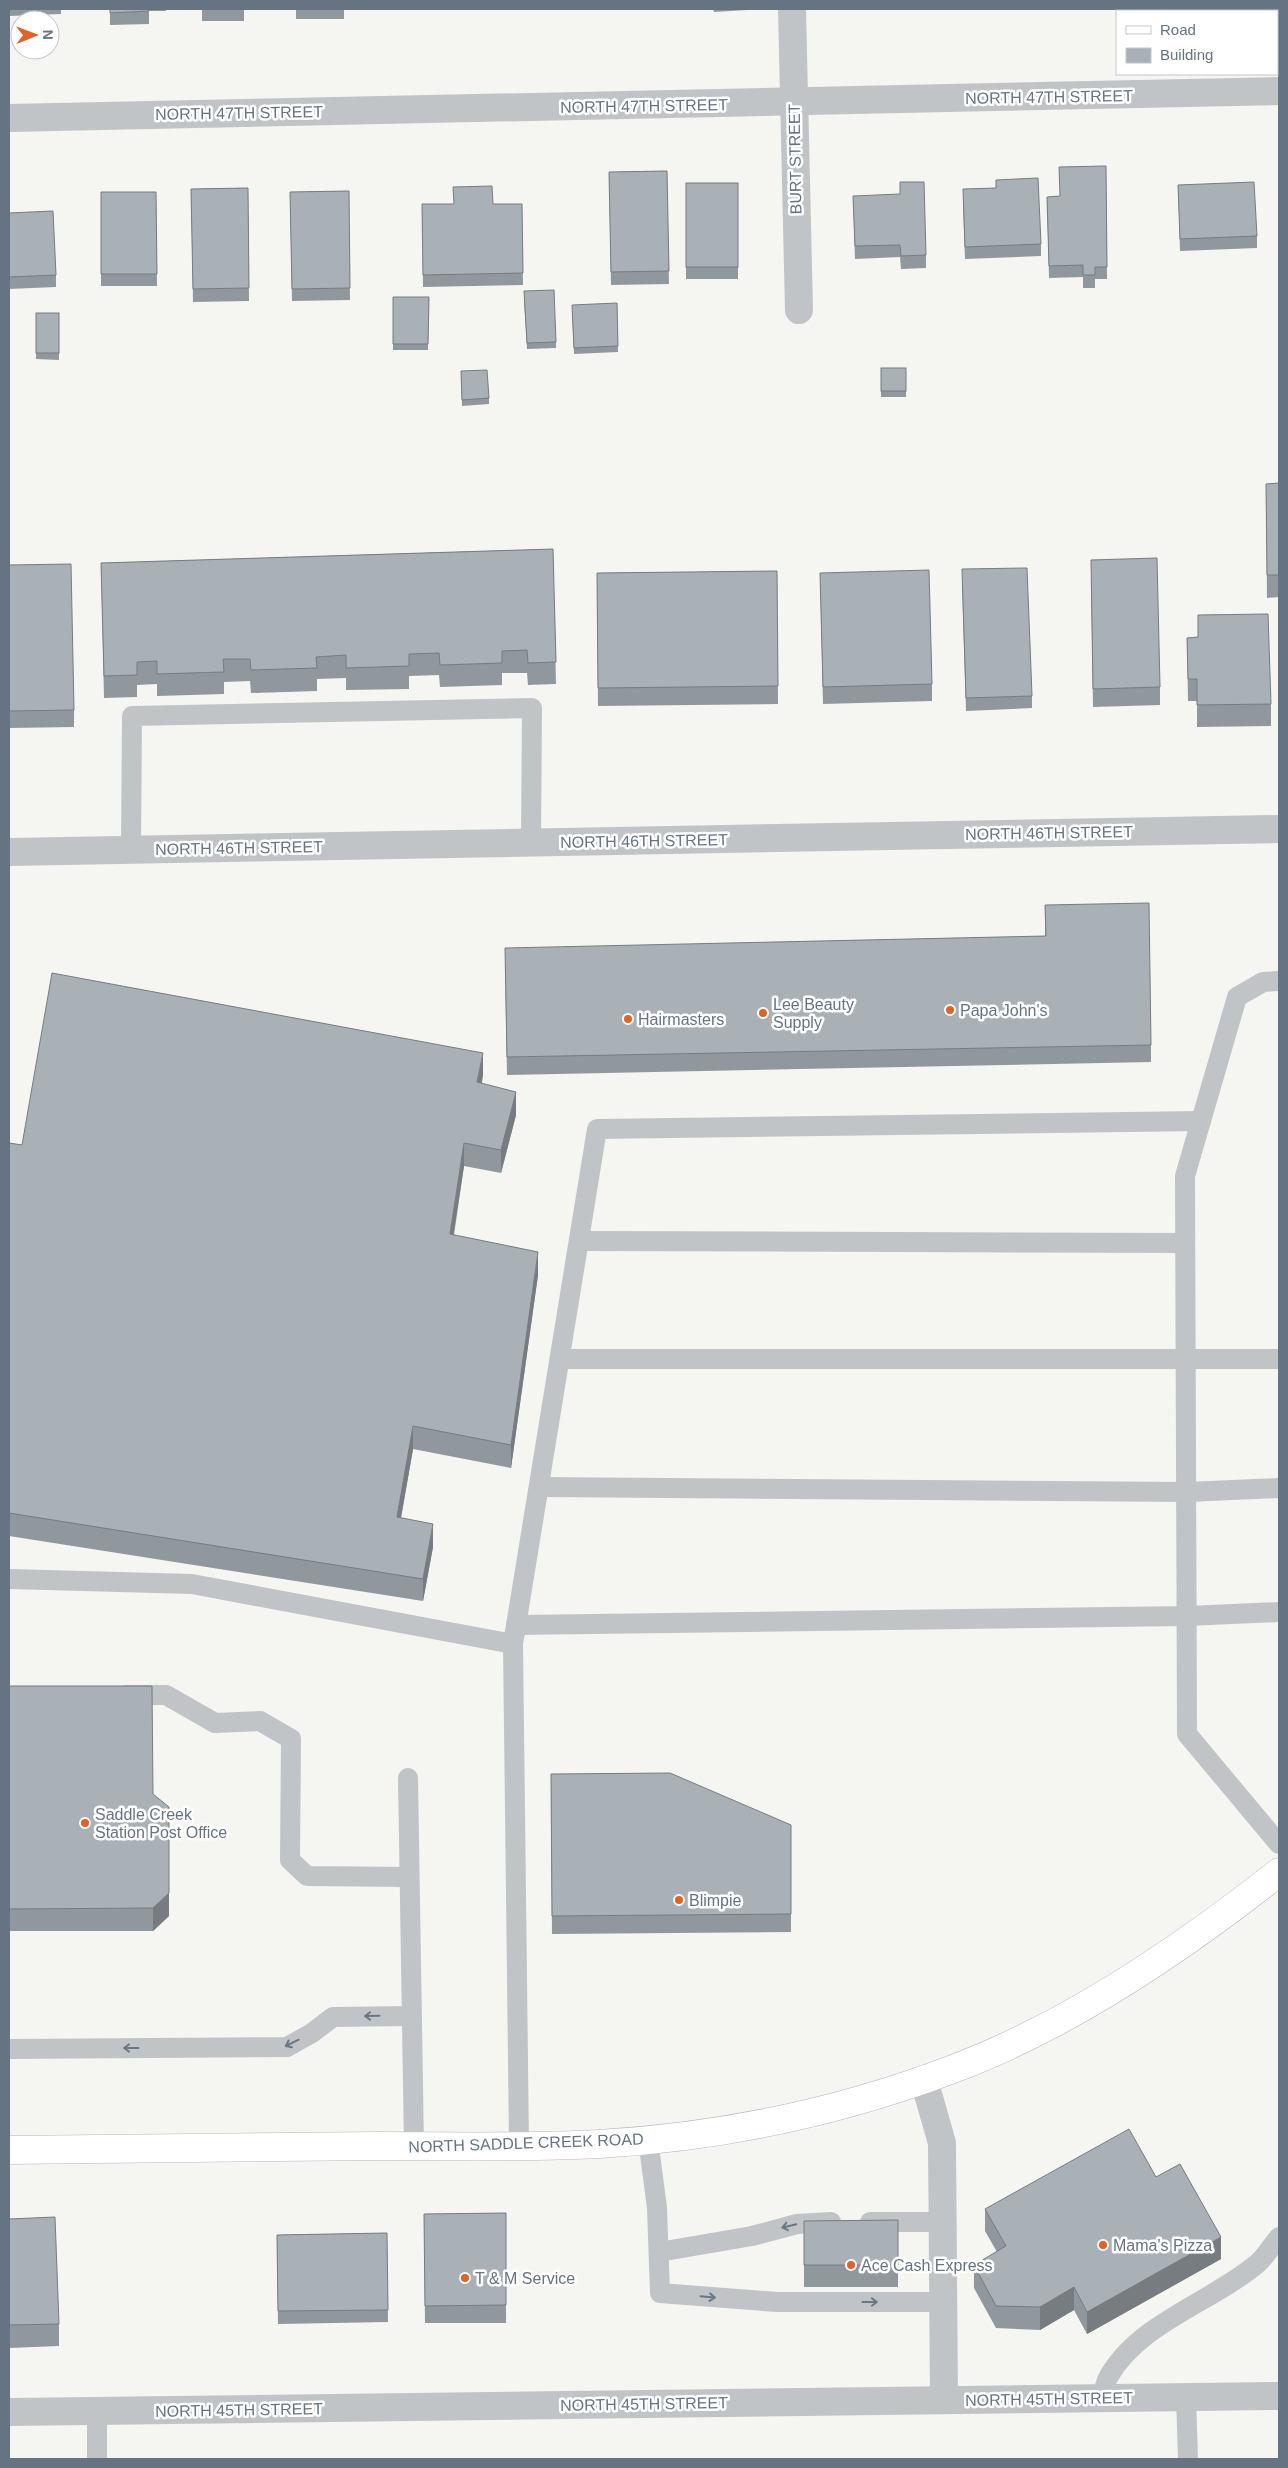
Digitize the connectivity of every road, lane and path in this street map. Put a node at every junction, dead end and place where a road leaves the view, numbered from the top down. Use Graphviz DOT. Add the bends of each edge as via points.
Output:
graph roads {
  1 [pos="792,9"];
  2 [pos="1279,92"];
  3 [pos="794,103"];
  4 [pos="9,118"];
  5 [pos="799,310"];
  6 [pos="1279,829"];
  7 [pos="531,843"];
  8 [pos="132,850"];
  9 [pos="9,852"];
  10 [pos="1279,981"];
  11 [pos="1201,1121"];
  12 [pos="579,1241"];
  13 [pos="1185,1242"];
  14 [pos="1279,1358"];
  15 [pos="560,1359"];
  16 [pos="1186,1360"];
  17 [pos="539,1487"];
  18 [pos="1279,1488"];
  19 [pos="1187,1492"];
  20 [pos="9,1579"];
  21 [pos="1279,1612"];
  22 [pos="1187,1616"];
  23 [pos="515,1635"];
  24 [pos="107,1695"];
  25 [pos="408,1778"];
  26 [pos="1279,1844"];
  27 [pos="1279,1872"];
  28 [pos="409,1877"];
  29 [pos="411,2016"];
  30 [pos="9,2049"];
  31 [pos="924,2080"];
  32 [pos="648,2139"];
  33 [pos="519,2145"];
  34 [pos="414,2146"];
  35 [pos="9,2150"];
  36 [pos="943,2222"];
  37 [pos="1279,2236"];
  38 [pos="659,2252"];
  39 [pos="943,2302"];
  40 [pos="1279,2396"];
  41 [pos="1186,2397"];
  42 [pos="1102,2398"];
  43 [pos="944,2400"];
  44 [pos="97,2411"];
  45 [pos="9,2412"];
  46 [pos="97,2459"];
  47 [pos="1188,2459"];
  1 -- 3 [label="street, BURT STREET"];
  2 -- 3 [label="street, NORTH 47TH STREET"];
  3 -- 4 [label="street, NORTH 47TH STREET"];
  3 -- 5 [label="street, BURT STREET"];
  6 -- 7 [label="street, NORTH 46TH STREET"];
  7 -- 8 [label="street, NORTH 46TH STREET"];
  7 -- 8 [label="lane" via="532,708 132,716"];
  8 -- 9 [label="street, NORTH 46TH STREET"];
  10 -- 11 [label="lane" via="1263,982 1237,997"];
  11 -- 12 [label="lane" via="597,1129"];
  11 -- 13 [label="lane" via="1185,1176"];
  12 -- 13 [label="lane"];
  12 -- 15 [label="lane"];
  13 -- 16 [label="lane"];
  14 -- 16 [label="lane"];
  15 -- 16 [label="lane"];
  15 -- 17 [label="lane"];
  16 -- 19 [label="lane"];
  17 -- 19 [label="lane"];
  17 -- 23 [label="lane"];
  18 -- 19 [label="lane"];
  19 -- 22 [label="lane"];
  20 -- 23 [label="lane" via="192,1584"];
  21 -- 22 [label="lane"];
  22 -- 23 [label="lane"];
  22 -- 26 [label="lane" via="1187,1734"];
  23 -- 33 [label="lane"];
  24 -- 28 [label="lane" via="166,1695 214,1723 260,1722 290,1739 290,1860 307,1876"];
  25 -- 28 [label="lane"];
  27 -- 31 [label="main road, NORTH SADDLE CREEK ROAD" via="1212,1925 1081,2007 1009,2044"];
  28 -- 29 [label="lane"];
  29 -- 30 [label="lane, one-way" via="333,2017 286,2047"];
  29 -- 34 [label="lane"];
  31 -- 32 [label="main road, NORTH SADDLE CREEK ROAD" via="810,2113 740,2127"];
  31 -- 36 [label="street" via="942,2144"];
  32 -- 33 [label="main road, NORTH SADDLE CREEK ROAD"];
  32 -- 38 [label="lane"];
  33 -- 34 [label="main road, NORTH SADDLE CREEK ROAD"];
  34 -- 35 [label="main road, NORTH SADDLE CREEK ROAD"];
  36 -- 38 [label="lane, one-way" via="797,2224 752,2236"];
  36 -- 39 [label="street"];
  37 -- 42 [label="lane" via="1259,2263 1209,2298 1156,2328 1125,2355 1108,2377"];
  38 -- 39 [label="lane, one-way" via="660,2293 777,2302"];
  39 -- 43 [label="street"];
  40 -- 41 [label="street, NORTH 45TH STREET"];
  41 -- 42 [label="street, NORTH 45TH STREET"];
  41 -- 47 [label="lane"];
  42 -- 43 [label="street, NORTH 45TH STREET"];
  43 -- 44 [label="street, NORTH 45TH STREET"];
  44 -- 45 [label="street, NORTH 45TH STREET"];
  44 -- 46 [label="lane"];
}
